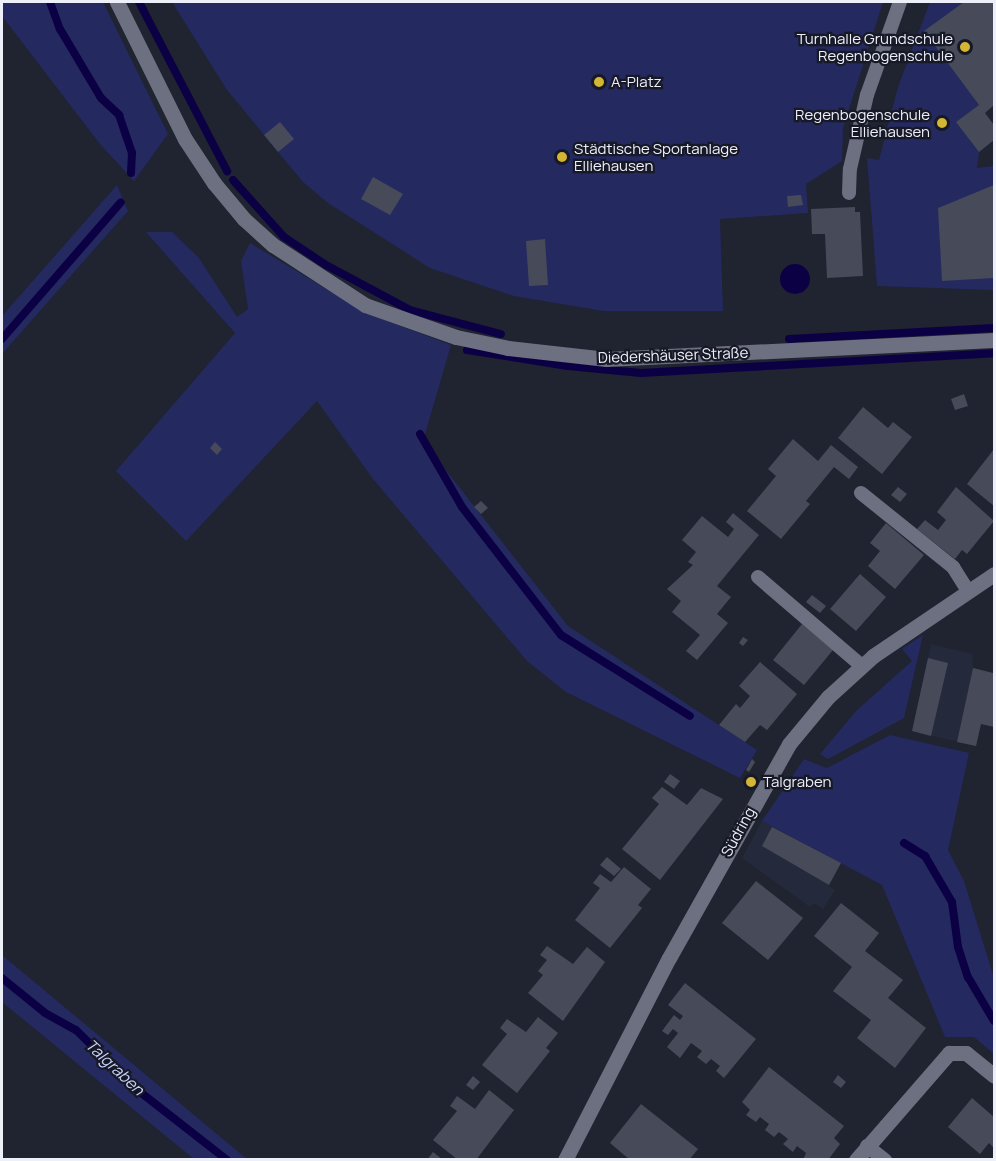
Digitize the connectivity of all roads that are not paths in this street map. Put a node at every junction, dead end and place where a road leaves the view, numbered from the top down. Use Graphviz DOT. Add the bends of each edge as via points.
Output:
graph roads {
  1 [pos="117,2"];
  2 [pos="900,2"];
  3 [pos="849,193"];
  4 [pos="994,340"];
  5 [pos="861,493"];
  6 [pos="994,574"];
  7 [pos="758,577"];
  8 [pos="968,591"];
  9 [pos="862,666"];
  10 [pos="994,1076"];
  11 [pos="867,1146"];
  12 [pos="565,1160"];
  13 [pos="856,1160"];
  14 [pos="885,1160"];
  1 -- 4 [label="street, Diedershäuser Straße" via="185,139 229,201 273,245 365,305 456,337 508,348 606,359"];
  2 -- 3 [label="lane" via="867,95 850,169"];
  5 -- 8 [label="lane" via="953,567"];
  6 -- 8 [label="street, Südring"];
  7 -- 9 [label="lane"];
  8 -- 9 [label="street, Südring"];
  9 -- 12 [label="street, Südring" via="828,697 789,744 761,789"];
  10 -- 11 [label="street" via="973,1057 958,1052 941,1058"];
  11 -- 13 [label="street"];
  11 -- 14 [label="lane"];
}
